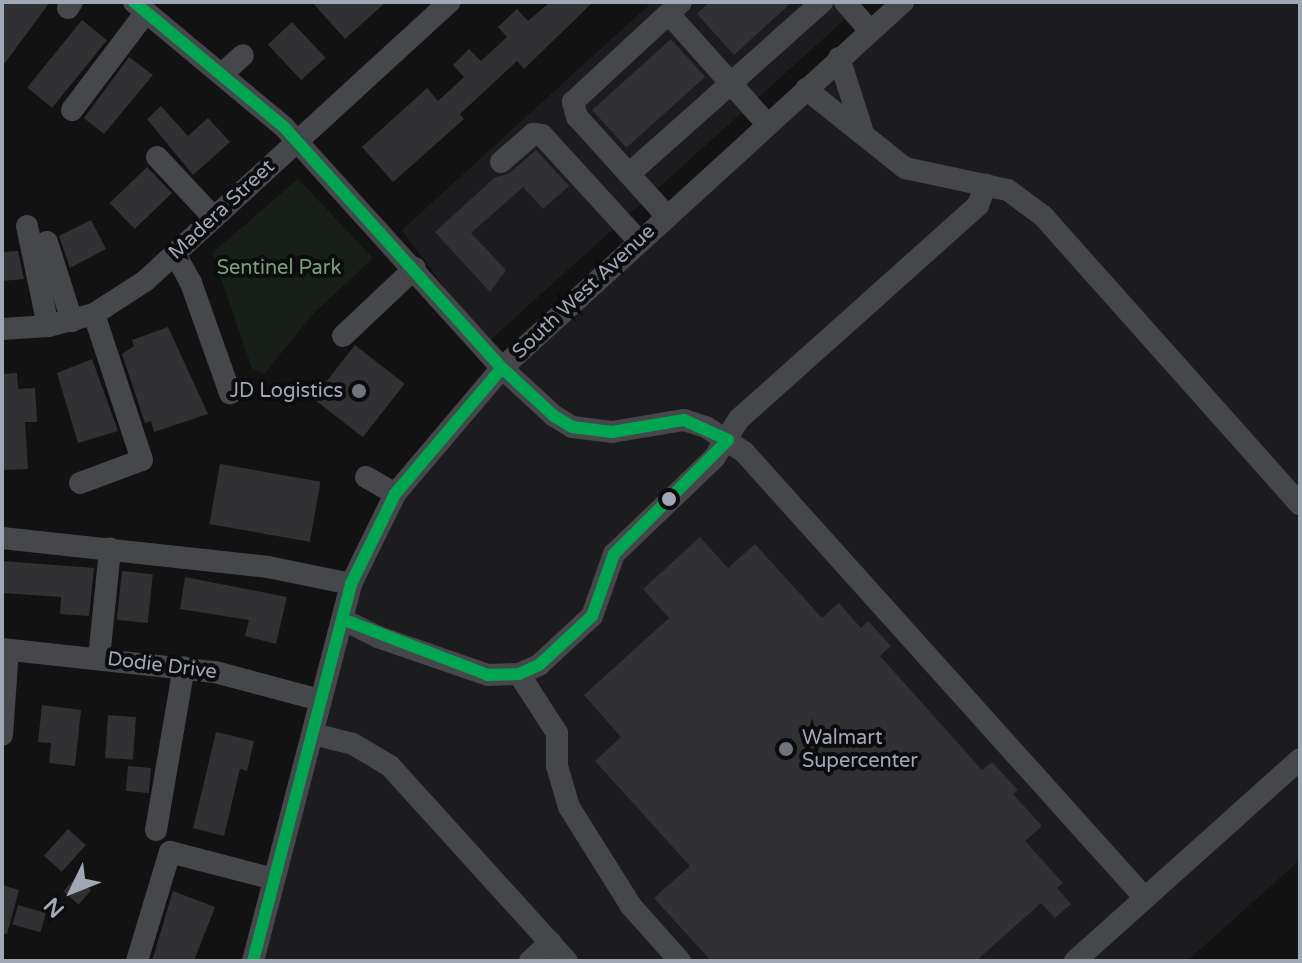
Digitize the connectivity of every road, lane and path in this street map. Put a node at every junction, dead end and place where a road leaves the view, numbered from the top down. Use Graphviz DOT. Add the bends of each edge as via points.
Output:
graph roads {
  1 [pos="450,2"];
  2 [pos="822,2"];
  3 [pos="845,2"];
  4 [pos="902,2"];
  5 [pos="140,7"];
  6 [pos="675,8"];
  7 [pos="870,31"];
  8 [pos="243,55"];
  9 [pos="839,58"];
  10 [pos="222,74"];
  11 [pos="731,84"];
  12 [pos="806,89"];
  13 [pos="72,110"];
  14 [pos="767,124"];
  15 [pos="862,129"];
  16 [pos="297,141"];
  17 [pos="157,157"];
  18 [pos="501,162"];
  19 [pos="629,174"];
  20 [pos="986,184"];
  21 [pos="666,215"];
  22 [pos="214,218"];
  23 [pos="27,226"];
  24 [pos="638,240"];
  25 [pos="47,242"];
  26 [pos="175,254"];
  27 [pos="415,268"];
  28 [pos="94,314"];
  29 [pos="72,321"];
  30 [pos="48,326"];
  31 [pos="2,329"];
  32 [pos="343,336"];
  33 [pos="502,368"];
  34 [pos="230,393"];
  35 [pos="728,440"];
  36 [pos="366,477"];
  37 [pos="80,483"];
  38 [pos="395,494"];
  39 [pos="1300,504"];
  40 [pos="2,538"];
  41 [pos="110,549"];
  42 [pos="351,584"];
  43 [pos="342,619"];
  44 [pos="5,650"];
  45 [pos="99,658"];
  46 [pos="184,667"];
  47 [pos="519,674"];
  48 [pos="320,700"];
  49 [pos="313,734"];
  50 [pos="2,735"];
  51 [pos="1300,759"];
  52 [pos="156,830"];
  53 [pos="274,879"];
  54 [pos="1144,897"];
  55 [pos="551,942"];
  56 [pos="137,961"];
  57 [pos="253,961"];
  58 [pos="530,961"];
  59 [pos="567,961"];
  60 [pos="680,961"];
  61 [pos="1075,961"];
  1 -- 16 [label="street, Madera Street"];
  2 -- 11 [label="street"];
  3 -- 7 [label="street"];
  4 -- 7 [label="street, South West Avenue"];
  5 -- 10 [label="street"];
  5 -- 13 [label="street"];
  6 -- 11 [label="street"];
  6 -- 19 [label="street" via="573,102 577,117"];
  7 -- 9 [label="street, South West Avenue"];
  8 -- 10 [label="street"];
  9 -- 12 [label="street, South West Avenue"];
  9 -- 15 [label="street"];
  10 -- 16 [label="street"];
  11 -- 14 [label="street"];
  11 -- 19 [label="street"];
  12 -- 14 [label="street, South West Avenue"];
  12 -- 15 [label="street"];
  14 -- 21 [label="street, South West Avenue"];
  15 -- 20 [label="street" via="905,168"];
  16 -- 22 [label="street, Madera Street"];
  16 -- 27 [label="street"];
  17 -- 22 [label="street"];
  18 -- 24 [label="street" via="538,133"];
  19 -- 21 [label="street"];
  20 -- 35 [label="street" via="978,205 739,419"];
  20 -- 39 [label="street" via="1008,190 1043,216"];
  21 -- 24 [label="street, South West Avenue"];
  22 -- 26 [label="street, Madera Street"];
  23 -- 30 [label="street"];
  24 -- 33 [label="street, South West Avenue"];
  25 -- 29 [label="street"];
  26 -- 28 [label="street, Madera Street"];
  26 -- 34 [label="street" via="191,283"];
  27 -- 32 [label="street" via="370,317"];
  27 -- 33 [label="street"];
  28 -- 29 [label="street, Madera Street"];
  28 -- 37 [label="street" via="142,460"];
  29 -- 30 [label="street, Madera Street"];
  30 -- 31 [label="street, Madera Street"];
  33 -- 35 [label="street" via="572,427 612,432 684,420"];
  33 -- 38 [label="street, South West Avenue"];
  35 -- 47 [label="street" via="614,554 592,616 539,665"];
  35 -- 54 [label="street" via="759,468"];
  36 -- 38 [label="street"];
  38 -- 42 [label="street, South West Avenue"];
  40 -- 41 [label="street"];
  41 -- 42 [label="street" via="268,567"];
  41 -- 45 [label="street"];
  42 -- 43 [label="street, South West Avenue"];
  43 -- 47 [label="street" via="488,675"];
  43 -- 48 [label="street, South West Avenue"];
  44 -- 45 [label="street, Dodie Drive"];
  44 -- 50 [label="street"];
  45 -- 46 [label="street, Dodie Drive"];
  46 -- 48 [label="street, Dodie Drive"];
  46 -- 52 [label="street"];
  47 -- 60 [label="street" via="557,733 557,766 569,807 631,906"];
  48 -- 49 [label="street, South West Avenue"];
  49 -- 53 [label="street, South West Avenue"];
  49 -- 55 [label="street" via="375,767"];
  51 -- 54 [label="street"];
  53 -- 56 [label="street" via="170,852"];
  53 -- 57 [label="street, South West Avenue"];
  54 -- 61 [label="street"];
  55 -- 58 [label="street"];
  55 -- 59 [label="street"];
}
